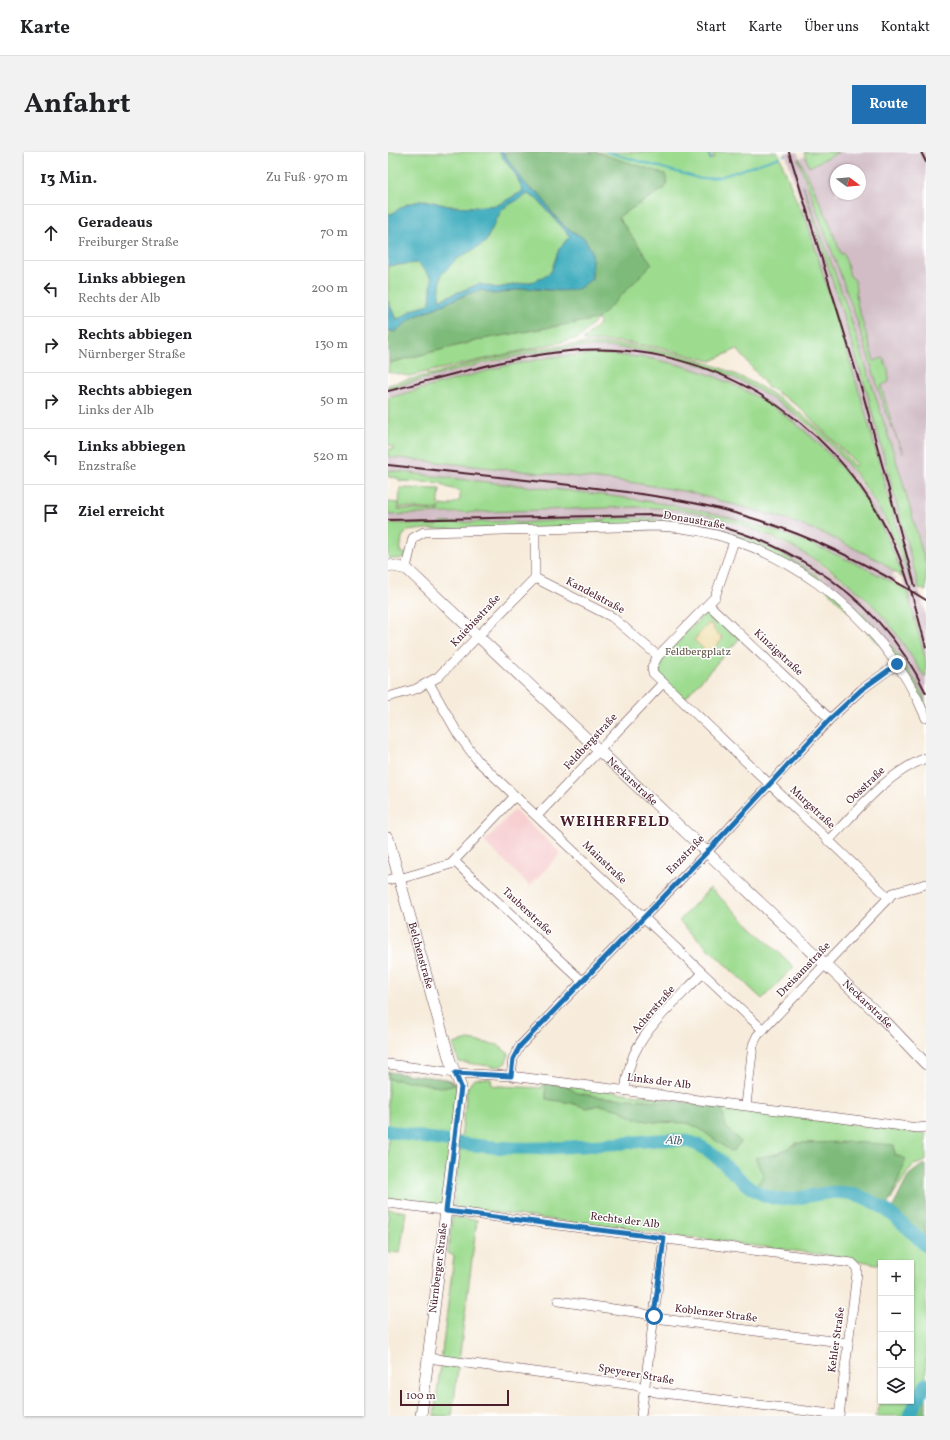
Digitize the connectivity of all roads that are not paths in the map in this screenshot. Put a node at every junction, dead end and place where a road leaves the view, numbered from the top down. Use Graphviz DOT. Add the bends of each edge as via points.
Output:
graph roads {
  1 [pos="535,529"];
  2 [pos="734,541"];
  3 [pos="388,565"];
  4 [pos="406,568"];
  5 [pos="535,578"];
  6 [pos="709,605"];
  7 [pos="478,636"];
  8 [pos="658,656"];
  9 [pos="897,664"];
  10 [pos="428,683"];
  11 [pos="663,683"];
  12 [pos="388,697"];
  13 [pos="926,718"];
  14 [pos="830,719"];
  15 [pos="598,751"];
  16 [pos="926,758"];
  17 [pos="769,785"];
  18 [pos="515,796"];
  19 [pos="537,816"];
  20 [pos="388,838"];
  21 [pos="828,840"];
  22 [pos="707,852"];
  23 [pos="454,861"];
  24 [pos="395,879"];
  25 [pos="926,884"];
  26 [pos="889,898"];
  27 [pos="643,917"];
  28 [pos="826,965"];
  29 [pos="702,974"];
  30 [pos="582,981"];
  31 [pos="762,1030"];
  32 [pos="388,1064"];
  33 [pos="926,1064"];
  34 [pos="455,1073"];
  35 [pos="511,1076"];
  36 [pos="625,1090"];
  37 [pos="746,1105"];
  38 [pos="926,1128"];
  39 [pos="388,1203"];
  40 [pos="446,1211"];
  41 [pos="664,1238"];
  42 [pos="857,1268"];
  43 [pos="558,1301"];
  44 [pos="654,1316"];
  45 [pos="848,1343"];
  46 [pos="428,1358"];
  47 [pos="644,1389"];
  48 [pos="421,1416"];
  49 [pos="641,1416"];
  50 [pos="839,1416"];
  1 -- 2 [label="street, Donaustraße" via="666,526"];
  1 -- 4 [label="street, Donaustraße" via="420,533 411,543"];
  1 -- 5 [label="street"];
  2 -- 6 [label="street" via="715,597"];
  2 -- 9 [label="street, Donaustraße" via="776,558 811,579 846,606 880,641"];
  3 -- 4 [label="street"];
  4 -- 7 [label="street, Neckarstraße"];
  5 -- 7 [label="street, Kniebisstraße"];
  5 -- 8 [label="street, Kandelstraße" via="612,617"];
  6 -- 8 [label="street"];
  6 -- 14 [label="street, Kinzigstraße"];
  7 -- 10 [label="street, Kniebisstraße" via="450,666"];
  7 -- 15 [label="street, Neckarstraße"];
  8 -- 11 [label="street" via="652,667 653,673"];
  9 -- 13 [label="street, Donaustraße"];
  9 -- 14 [label="street, Enzstraße" via="861,690"];
  10 -- 12 [label="street, Kniebisstraße" via="406,693"];
  10 -- 18 [label="street, Mainstraße" via="469,751"];
  11 -- 15 [label="street, Feldbergstraße"];
  11 -- 17 [label="street, Murgstraße"];
  14 -- 17 [label="street, Enzstraße"];
  15 -- 19 [label="street, Feldbergstraße"];
  15 -- 22 [label="street, Neckarstraße"];
  16 -- 21 [label="street, Oosstraße" via="911,764 886,781"];
  17 -- 21 [label="street, Murgstraße"];
  17 -- 22 [label="street, Enzstraße"];
  18 -- 19 [label="street, Mainstraße"];
  18 -- 23 [label="street"];
  19 -- 27 [label="street, Mainstraße"];
  20 -- 24 [label="street, Belchenstraße"];
  21 -- 26 [label="street, Murgstraße"];
  22 -- 27 [label="street, Enzstraße"];
  22 -- 28 [label="street, Neckarstraße"];
  23 -- 24 [label="street" via="445,867"];
  23 -- 30 [label="street, Tauberstraße"];
  24 -- 34 [label="street, Belchenstraße"];
  25 -- 26 [label="street, Dreisamstraße" via="893,893"];
  26 -- 28 [label="street, Dreisamstraße"];
  27 -- 29 [label="street, Mainstraße"];
  27 -- 30 [label="street, Enzstraße"];
  28 -- 31 [label="street, Dreisamstraße"];
  28 -- 33 [label="street, Neckarstraße"];
  29 -- 31 [label="street, Mainstraße"];
  29 -- 36 [label="street, Acherstraße" via="637,1047 630,1064"];
  30 -- 35 [label="street, Enzstraße" via="518,1049 513,1059"];
  31 -- 37 [label="street, Dreisamstraße" via="753,1045"];
  32 -- 34 [label="street, Links der Alb"];
  34 -- 35 [label="street, Links der Alb"];
  34 -- 40 [label="street, Nürnberger Straße" via="461,1087"];
  35 -- 36 [label="street, Links der Alb"];
  36 -- 37 [label="street, Links der Alb"];
  37 -- 38 [label="street, Links der Alb"];
  39 -- 40 [label="street, Rechts der Alb"];
  40 -- 41 [label="street, Rechts der Alb"];
  40 -- 46 [label="street, Nürnberger Straße"];
  41 -- 42 [label="street, Rechts der Alb" via="846,1262"];
  41 -- 44 [label="street"];
  42 -- 45 [label="street, Kehler Straße"];
  43 -- 44 [label="street, Koblenzer Straße"];
  44 -- 45 [label="street, Koblenzer Straße"];
  44 -- 47 [label="street"];
  45 -- 50 [label="street, Kehler Straße"];
  46 -- 47 [label="street, Speyerer Straße" via="634,1385"];
  46 -- 48 [label="street, Nürnberger Straße"];
  47 -- 49 [label="street"];
  47 -- 50 [label="street, Speyerer Straße"];
}
